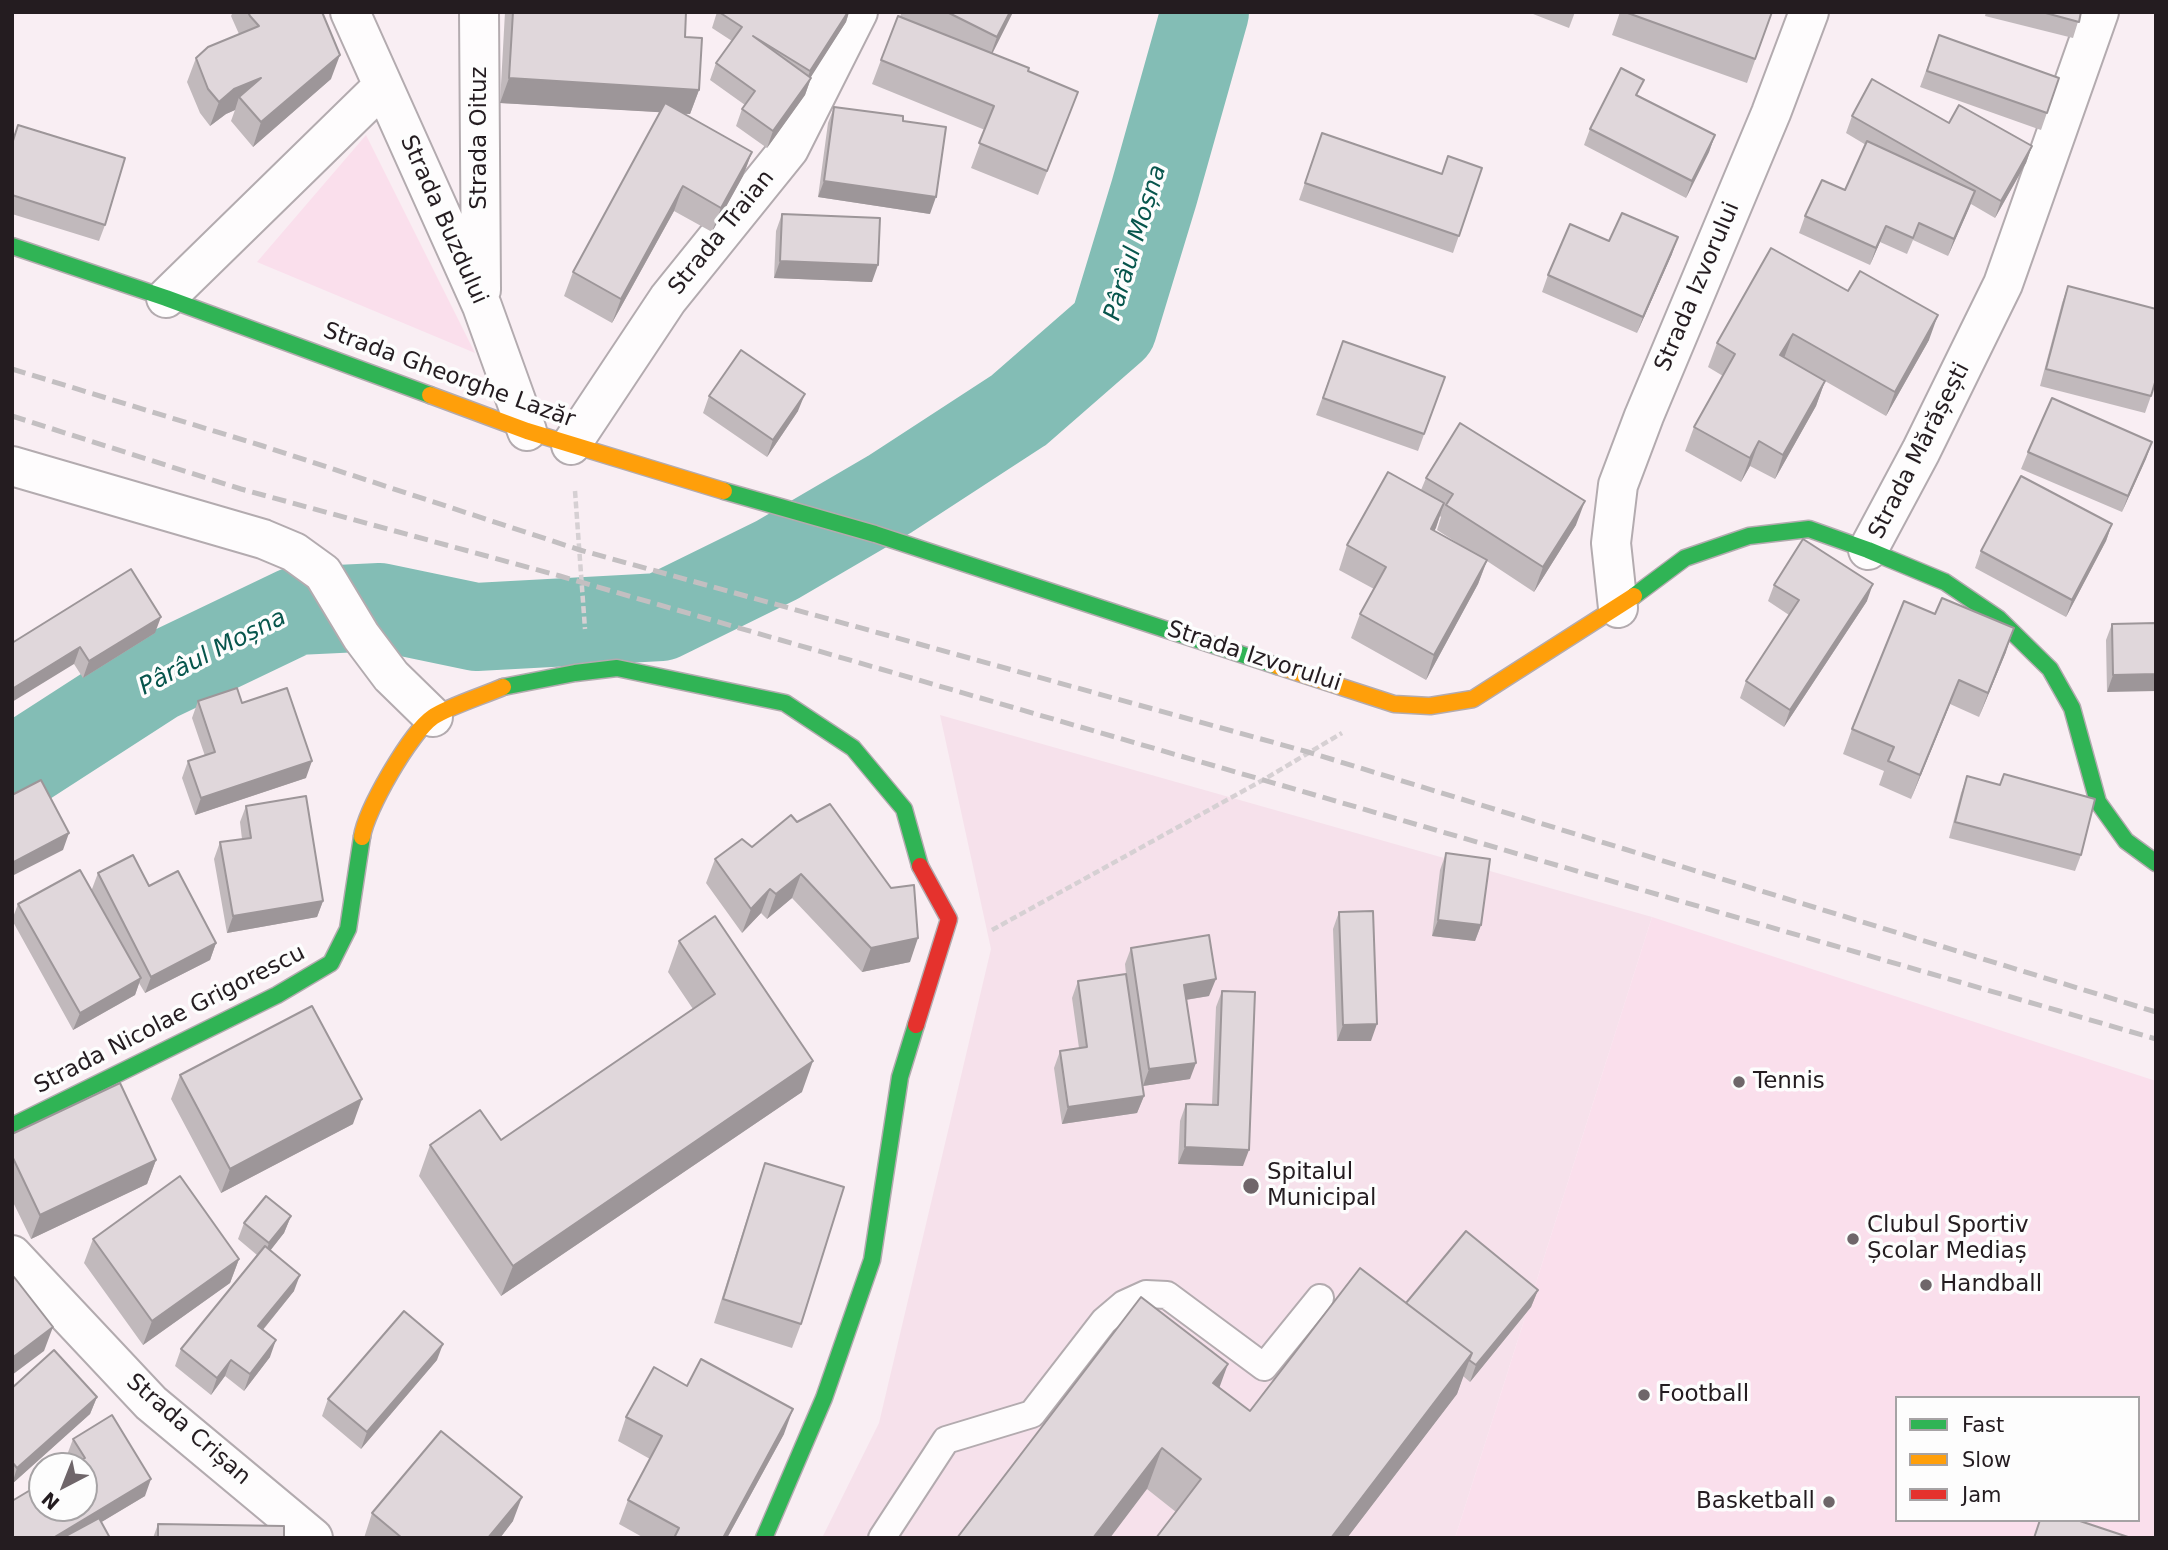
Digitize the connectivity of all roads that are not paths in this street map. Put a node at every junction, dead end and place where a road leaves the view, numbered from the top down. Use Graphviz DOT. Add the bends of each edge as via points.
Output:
graph roads {
  1 [pos="350,12"];
  2 [pos="479,12"];
  3 [pos="858,12"];
  4 [pos="1809,12"];
  5 [pos="2099,12"];
  6 [pos="383,86"];
  7 [pos="12,246"];
  8 [pos="166,298"];
  9 [pos="482,306"];
  10 [pos="527,431"];
  11 [pos="572,444"];
  12 [pos="12,466"];
  13 [pos="875,534"];
  14 [pos="1868,550"];
  15 [pos="1618,608"];
  16 [pos="433,717"];
  17 [pos="2156,863"];
  18 [pos="12,1126"];
  19 [pos="12,1255"];
  20 [pos="1320,1298"];
  21 [pos="313,1538"];
  22 [pos="764,1538"];
  23 [pos="882,1538"];
  1 -- 6 [label="street, Strada Buzdului"];
  2 -- 9 [label="street, Strada Oituz"];
  3 -- 11 [label="street, Strada Traian" via="789,149 668,299"];
  4 -- 15 [label="street, Strada Izvorului" via="1618,485 1611,543"];
  5 -- 14 [label="street, Strada Mărășești" via="2003,284"];
  6 -- 8 [label="street"];
  6 -- 9 [label="street, Strada Buzdului"];
  7 -- 8 [label="street, Strada Gheorghe Lazăr"];
  8 -- 10 [label="street, Strada Gheorghe Lazăr"];
  9 -- 10 [label="street, Strada Buzdului"];
  10 -- 11 [label="street, Strada Gheorghe Lazăr"];
  11 -- 13 [label="street, Strada Gheorghe Lazăr"];
  12 -- 16 [label="street" via="294,552 323,573 391,676"];
  13 -- 15 [label="street, Strada Izvorului" via="1394,704 1430,706 1474,699"];
  14 -- 15 [label="street, Strada Izvorului" via="1809,529 1749,536 1685,558"];
  14 -- 17 [label="street, Strada Mărășești" via="1945,582 1998,618 2050,668 2072,708 2098,802 2126,841"];
  16 -- 18 [label="street, Strada Nicolae Grigorescu" via="414,737 363,829 348,929 331,963 277,995"];
  16 -- 22 [label="street" via="506,686 617,668 785,703 853,748 904,808 921,871 948,919 900,1077 872,1260 824,1398"];
  19 -- 21 [label="street, Strada Crișan" via="151,1403"];
  20 -- 23 [label="lane" via="1264,1367 1167,1295 1146,1294 1124,1304 1104,1321 1032,1414 946,1440"];
}
